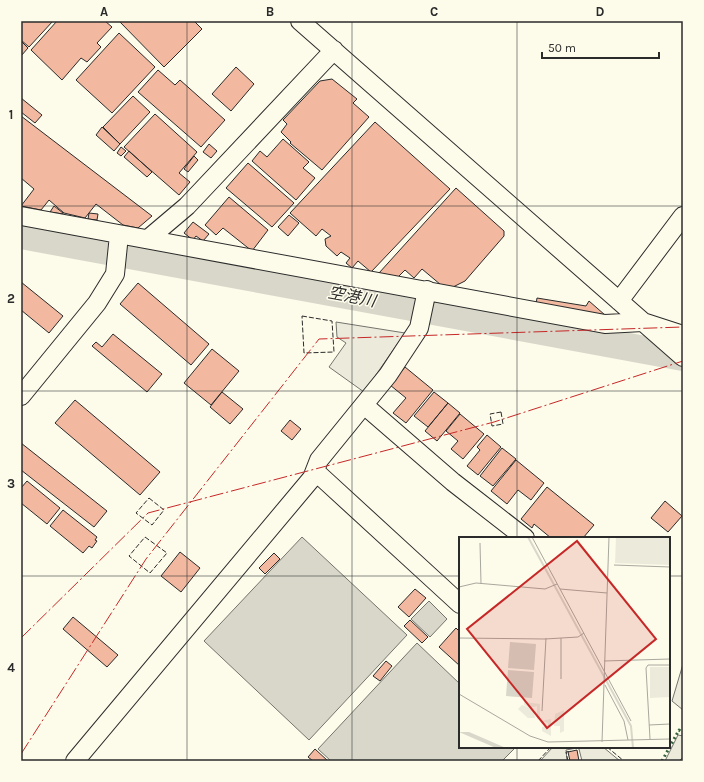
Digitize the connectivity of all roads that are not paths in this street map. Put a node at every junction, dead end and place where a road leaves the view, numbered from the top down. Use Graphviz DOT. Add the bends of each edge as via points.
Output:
graph roads {
  1 [pos="300,21"];
  2 [pos="334,50"];
  3 [pos="21,216"];
  4 [pos="683,216"];
  5 [pos="119,238"];
  6 [pos="148,239"];
  7 [pos="426,293"];
  8 [pos="618,301"];
  9 [pos="648,327"];
  10 [pos="683,335"];
  11 [pos="683,357"];
  12 [pos="21,396"];
  13 [pos="364,405"];
  14 [pos="315,471"];
  15 [pos="525,537"];
  16 [pos="459,603"];
  17 [pos="75,761"];
  1 -- 2 [label="street"];
  2 -- 6 [label="street" via="187,206"];
  2 -- 8 [label="street"];
  3 -- 5 [label="street"];
  4 -- 8 [label="street"];
  5 -- 6 [label="street"];
  5 -- 12 [label="street" via="115,274 97,303"];
  6 -- 7 [label="street"];
  7 -- 9 [label="street" via="606,324"];
  7 -- 13 [label="street" via="421,323 388,375"];
  8 -- 9 [label="street"];
  9 -- 10 [label="street"];
  9 -- 11 [label="street"];
  13 -- 14 [label="street" via="320,460"];
  13 -- 15 [label="street" via="508,519"];
  14 -- 16 [label="street"];
  14 -- 17 [label="street" via="312,478"];
}
